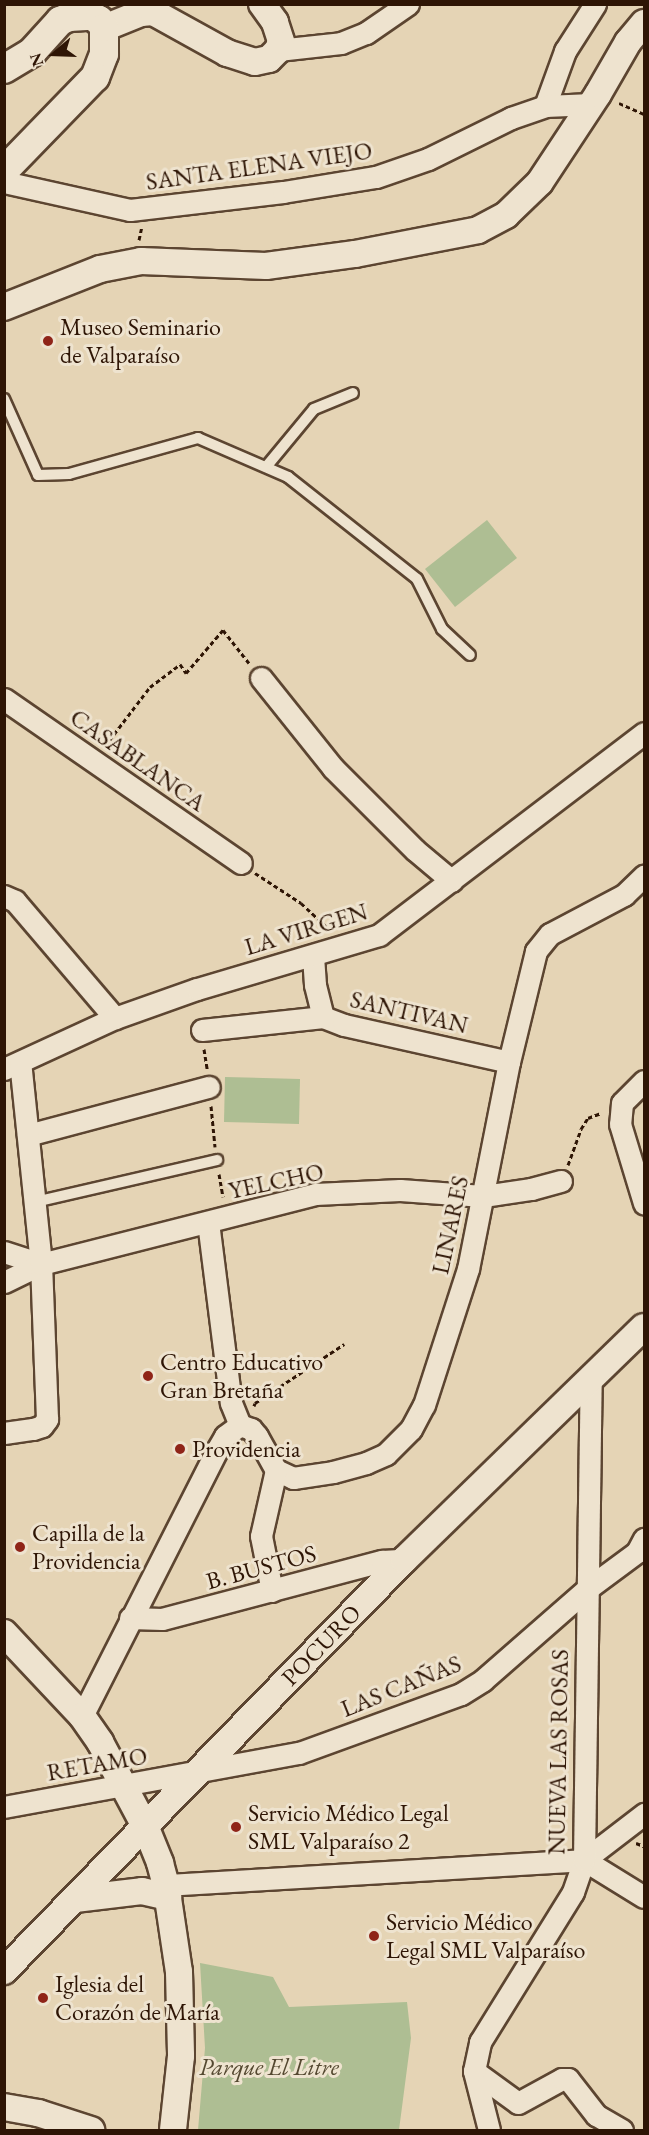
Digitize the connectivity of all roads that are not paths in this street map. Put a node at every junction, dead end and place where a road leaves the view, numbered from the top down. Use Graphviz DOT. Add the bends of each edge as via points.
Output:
graph roads {
  1 [pos="262,4"];
  2 [pos="408,4"];
  3 [pos="595,4"];
  4 [pos="645,23"];
  5 [pos="104,28"];
  6 [pos="278,50"];
  7 [pos="4,69"];
  8 [pos="595,99"];
  9 [pos="545,106"];
  10 [pos="4,171"];
  11 [pos="4,182"];
  12 [pos="4,307"];
  13 [pos="353,393"];
  14 [pos="4,399"];
  15 [pos="266,467"];
  16 [pos="470,655"];
  17 [pos="261,678"];
  18 [pos="4,699"];
  19 [pos="645,733"];
  20 [pos="241,863"];
  21 [pos="645,876"];
  22 [pos="452,881"];
  23 [pos="4,896"];
  24 [pos="320,953"];
  25 [pos="323,1017"];
  26 [pos="115,1018"];
  27 [pos="202,1029"];
  28 [pos="509,1062"];
  29 [pos="12,1065"];
  30 [pos="645,1081"];
  31 [pos="209,1087"];
  32 [pos="28,1135"];
  33 [pos="217,1160"];
  34 [pos="561,1181"];
  35 [pos="483,1196"];
  36 [pos="35,1202"];
  37 [pos="645,1203"];
  38 [pos="208,1222"];
  39 [pos="4,1252"];
  40 [pos="41,1264"];
  41 [pos="4,1282"];
  42 [pos="645,1327"];
  43 [pos="591,1381"];
  44 [pos="245,1427"];
  45 [pos="4,1434"];
  46 [pos="276,1470"];
  47 [pos="645,1539"];
  48 [pos="404,1560"];
  49 [pos="588,1589"];
  50 [pos="272,1591"];
  51 [pos="130,1618"];
  52 [pos="4,1633"];
  53 [pos="81,1716"];
  54 [pos="199,1772"];
  55 [pos="125,1785"];
  56 [pos="4,1807"];
  57 [pos="645,1814"];
  58 [pos="146,1828"];
  59 [pos="584,1860"];
  60 [pos="167,1891"];
  61 [pos="645,1897"];
  62 [pos="75,1899"];
  63 [pos="4,1971"];
  64 [pos="474,2071"];
  65 [pos="4,2107"];
  66 [pos="91,2130"];
  67 [pos="173,2130"];
  68 [pos="489,2130"];
  69 [pos="622,2130"];
  1 -- 6 [label="street" via="275,22 281,41"];
  2 -- 6 [label="street" via="366,33 341,43"];
  3 -- 9 [label="street" via="565,51"];
  4 -- 8 [label="street" via="628,42"];
  5 -- 6 [label="street" via="141,12 153,12 243,60 269,59"];
  5 -- 7 [label="main road" via="91,16 69,17 60,21 32,51"];
  5 -- 10 [label="main road" via="104,54 95,77"];
  8 -- 9 [label="street, SANTA ELENA VIEJO"];
  8 -- 12 [label="street" via="540,182 506,215 478,230 356,254 266,266 141,261 100,269"];
  9 -- 11 [label="street, SANTA ELENA VIEJO" via="511,118 428,159 376,177 283,192 130,210"];
  13 -- 15 [label="lane" via="314,409"];
  14 -- 15 [label="lane" via="38,475 69,474 198,438"];
  15 -- 16 [label="lane" via="288,477 417,579 442,629"];
  17 -- 22 [label="street" via="333,768"];
  18 -- 20 [label="street, CASABLANCA"];
  19 -- 22 [label="street, LA VIRGEN"];
  21 -- 28 [label="street, LINARES" via="624,895 550,934 536,951"];
  22 -- 24 [label="street, LA VIRGEN" via="379,935"];
  23 -- 26 [label="street" via="15,901"];
  24 -- 25 [label="street, SANTIVAN" via="315,985"];
  24 -- 26 [label="street, LA VIRGEN"];
  25 -- 27 [label="street"];
  25 -- 28 [label="street, SANTIVAN"];
  26 -- 29 [label="street, LA VIRGEN"];
  28 -- 35 [label="street, LINARES"];
  29 -- 32 [label="street"];
  30 -- 37 [label="street" via="622,1103 620,1124"];
  31 -- 32 [label="street"];
  32 -- 36 [label="street"];
  33 -- 36 [label="lane"];
  34 -- 35 [label="street, YELCHO"];
  35 -- 38 [label="street, YELCHO" via="400,1190 315,1194"];
  35 -- 46 [label="street, LINARES" via="468,1269 424,1405 411,1429 386,1454 345,1470 293,1478"];
  36 -- 40 [label="street"];
  38 -- 40 [label="street, YELCHO"];
  38 -- 44 [label="street" via="231,1403"];
  39 -- 40 [label="street"];
  40 -- 41 [label="street, YELCHO"];
  40 -- 45 [label="street" via="47,1419 42,1426"];
  42 -- 43 [label="street, POCURO"];
  43 -- 48 [label="street, POCURO"];
  43 -- 49 [label="street, NUEVA LAS ROSAS"];
  44 -- 46 [label="street"];
  44 -- 51 [label="street" via="225,1436"];
  46 -- 50 [label="street" via="261,1536"];
  47 -- 49 [label="street, LAS CAÑAS" via="637,1552"];
  48 -- 50 [label="street, B. BUSTOS" via="382,1561"];
  48 -- 54 [label="street, POCURO"];
  49 -- 54 [label="street, LAS CAÑAS" via="483,1680 461,1694 299,1753"];
  49 -- 59 [label="street, NUEVA LAS ROSAS"];
  50 -- 51 [label="street, B. BUSTOS" via="162,1619"];
  51 -- 53 [label="street"];
  52 -- 53 [label="street"];
  53 -- 55 [label="street"];
  54 -- 55 [label="street, RETAMO"];
  54 -- 58 [label="street, POCURO"];
  55 -- 56 [label="street, RETAMO"];
  55 -- 58 [label="street"];
  57 -- 59 [label="street"];
  58 -- 60 [label="street"];
  58 -- 62 [label="street, POCURO"];
  59 -- 60 [label="street"];
  59 -- 61 [label="street"];
  59 -- 64 [label="street, NUEVA LAS ROSAS" via="573,1892 480,2042"];
  60 -- 62 [label="street"];
  60 -- 67 [label="street" via="179,1972 181,2025"];
  62 -- 63 [label="street, POCURO"];
  64 -- 68 [label="street, NUEVA LAS ROSAS"];
  64 -- 69 [label="street" via="518,2103 568,2079 596,2115"];
  65 -- 66 [label="street"];
}
